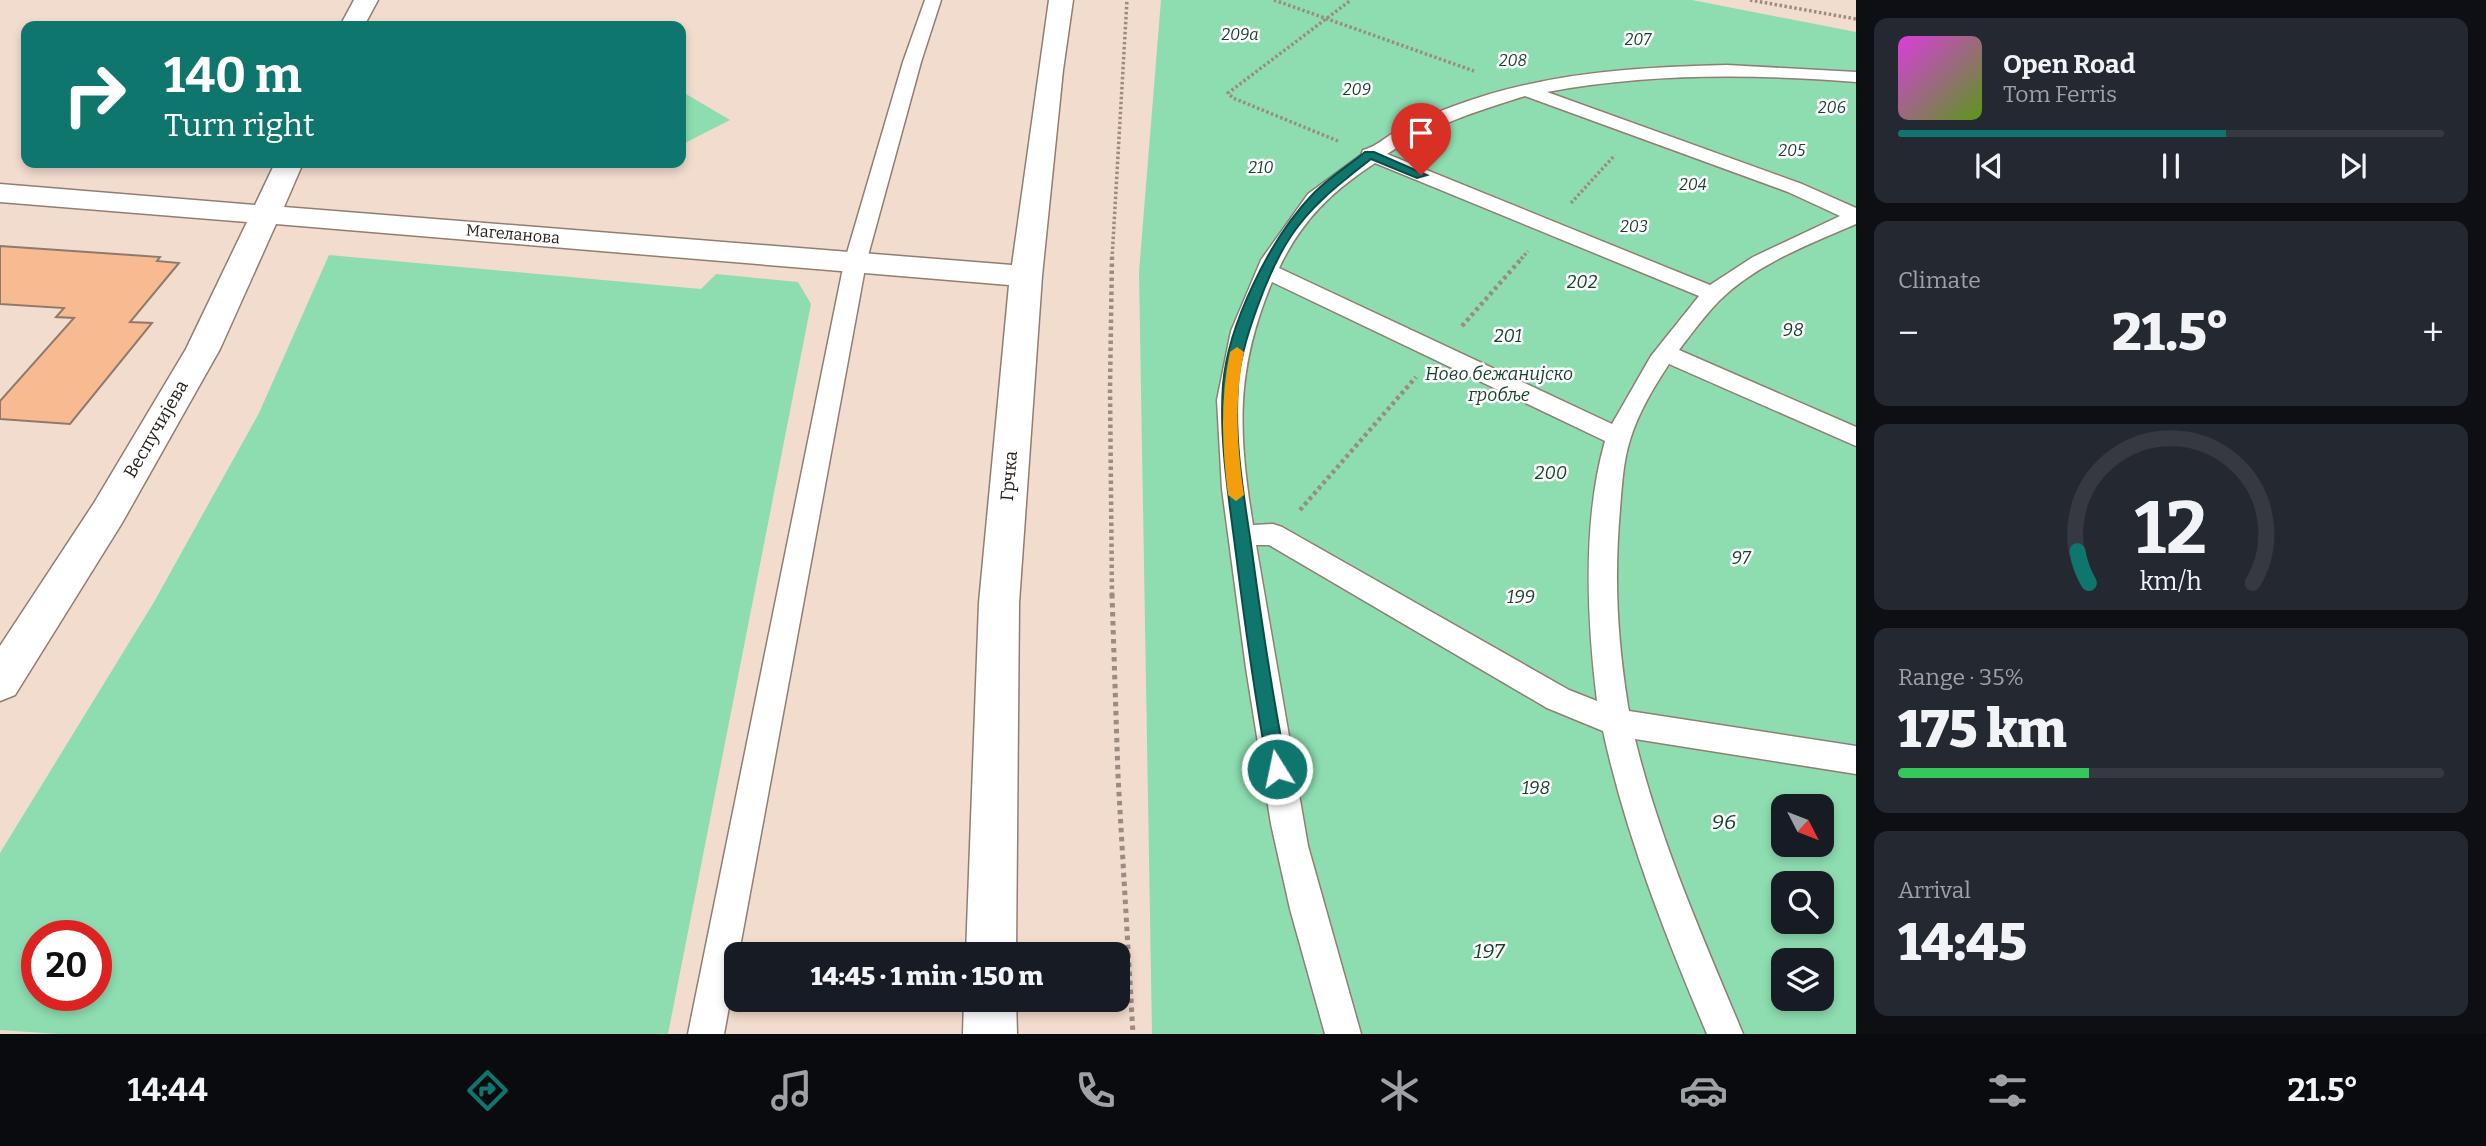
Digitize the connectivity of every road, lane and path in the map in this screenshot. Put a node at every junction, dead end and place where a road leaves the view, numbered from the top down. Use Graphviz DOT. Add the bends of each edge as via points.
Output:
graph roads {
  1 [pos="366,0"];
  2 [pos="933,0"];
  3 [pos="1061,0"];
  4 [pos="1127,0"];
  5 [pos="1274,0"];
  6 [pos="1351,0"];
  7 [pos="1750,0"];
  8 [pos="1326,19"];
  9 [pos="1856,19"];
  10 [pos="355,21"];
  11 [pos="1856,77"];
  12 [pos="1529,91"];
  13 [pos="1637,131"];
  14 [pos="1370,154"];
  15 [pos="287,168"];
  16 [pos="0,193"];
  17 [pos="266,214"];
  18 [pos="1856,217"];
  19 [pos="1549,228"];
  20 [pos="855,263"];
  21 [pos="1267,271"];
  22 [pos="1026,276"];
  23 [pos="1713,294"];
  24 [pos="1438,352"];
  25 [pos="1665,353"];
  26 [pos="1856,436"];
  27 [pos="1618,438"];
  28 [pos="1273,534"];
  29 [pos="1242,536"];
  30 [pos="0,682"];
  31 [pos="1615,722"];
  32 [pos="1856,760"];
  33 [pos="992,942"];
  34 [pos="990,1012"];
  35 [pos="706,1034"];
  36 [pos="990,1034"];
  37 [pos="1133,1034"];
  38 [pos="1343,1034"];
  39 [pos="1725,1034"];
  1 -- 10 [label="street"];
  2 -- 20 [label="lane"];
  3 -- 22 [label="street, Грчка"];
  4 -- 37 [label="path" via="1117,111 1109,336 1117,802"];
  5 -- 8 [label="path"];
  6 -- 8 [label="path"];
  7 -- 9 [label="path"];
  8 -- 12 [label="path"];
  8 -- 14 [label="path" via="1228,93"];
  11 -- 12 [label="lane" via="1788,71 1689,71 1622,74"];
  12 -- 13 [label="lane"];
  12 -- 14 [label="lane" via="1435,119"];
  13 -- 18 [label="lane" via="1796,188"];
  13 -- 19 [label="path"];
  14 -- 19 [label="lane"];
  14 -- 21 [label="lane" via="1317,196 1285,235"];
  15 -- 17 [label="street, Веспучијева"];
  16 -- 17 [label="street, Магеланова"];
  17 -- 20 [label="street, Магеланова"];
  17 -- 30 [label="street, Веспучијева" via="203,349 108,513"];
  18 -- 23 [label="lane" via="1770,257"];
  19 -- 23 [label="lane"];
  19 -- 24 [label="path"];
  20 -- 22 [label="street, Магеланова"];
  20 -- 35 [label="lane"];
  21 -- 24 [label="lane"];
  21 -- 29 [label="lane" via="1241,337 1231,384 1231,458"];
  22 -- 33 [label="street, Грчка" via="999,603"];
  23 -- 25 [label="lane"];
  24 -- 27 [label="lane"];
  24 -- 28 [label="path" via="1285,527"];
  25 -- 26 [label="lane"];
  25 -- 27 [label="lane"];
  27 -- 31 [label="lane" via="1602,538 1601,623"];
  28 -- 29 [label="lane"];
  28 -- 31 [label="lane" via="1558,699"];
  29 -- 38 [label="lane" via="1259,673 1295,865"];
  31 -- 32 [label="lane"];
  31 -- 39 [label="lane" via="1643,828 1676,924"];
  34 -- 36 [label="street"];
}
